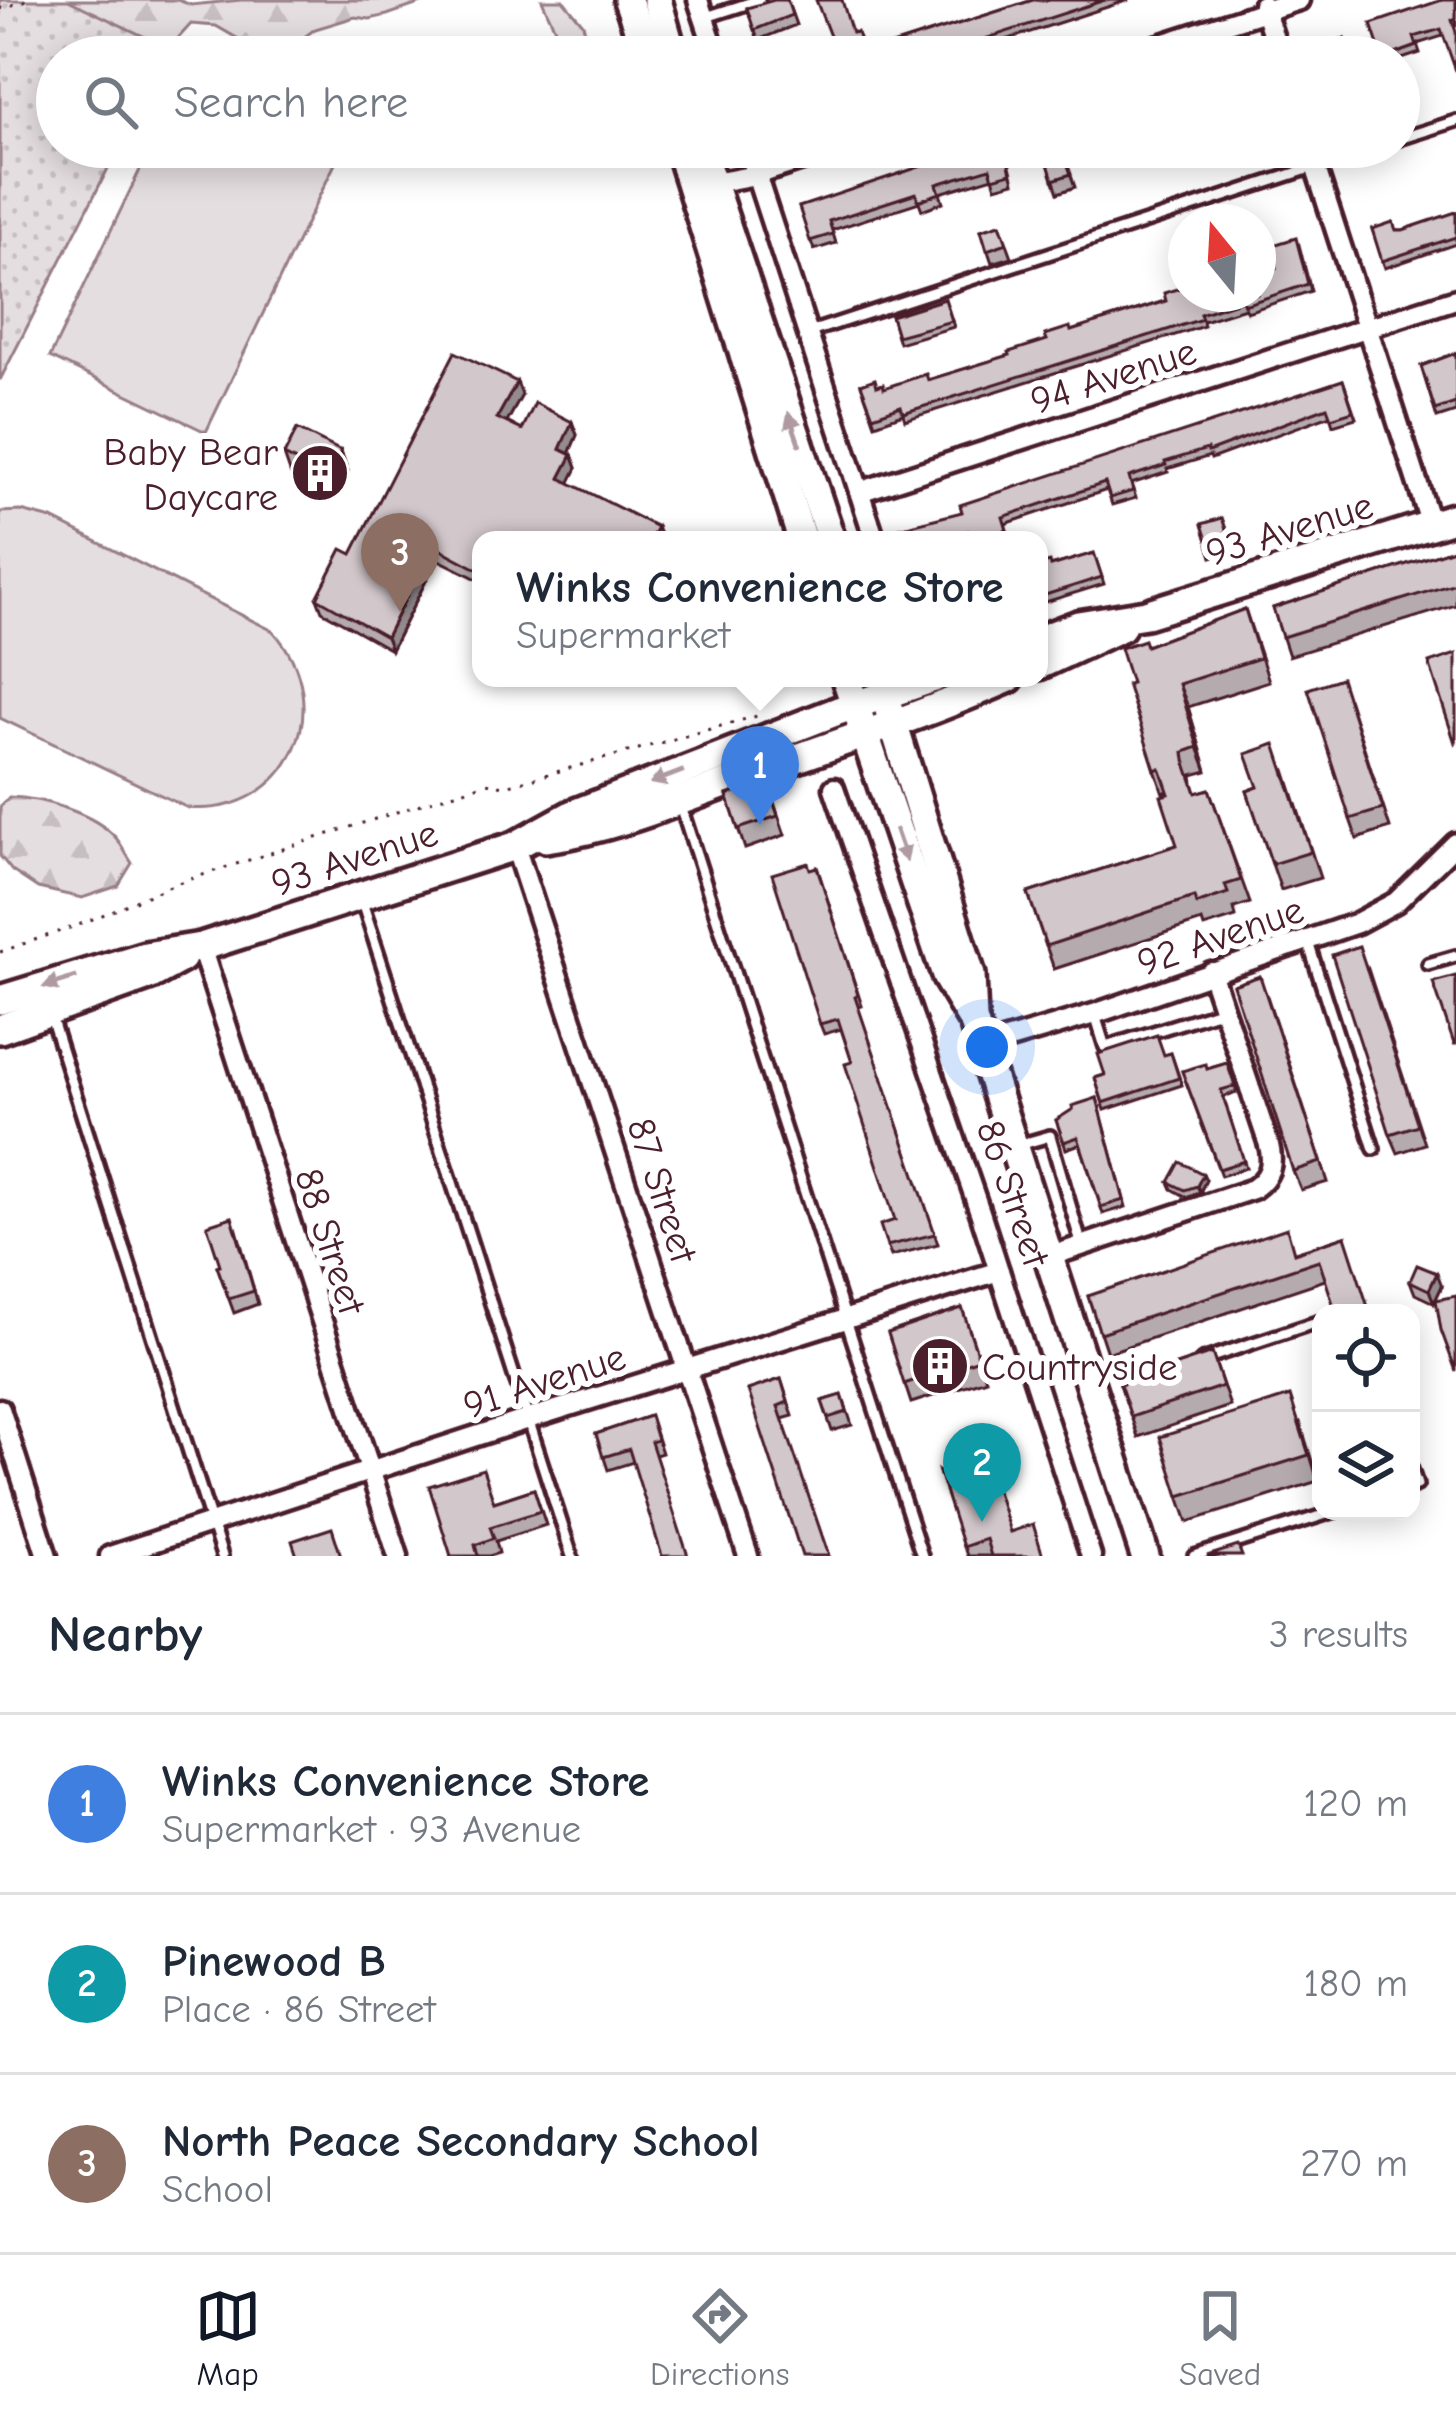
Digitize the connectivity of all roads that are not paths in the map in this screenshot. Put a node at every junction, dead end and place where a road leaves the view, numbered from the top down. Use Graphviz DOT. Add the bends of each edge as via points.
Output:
graph roads {
  1 [pos="628,0"];
  2 [pos="657,0"];
  3 [pos="759,0"];
  4 [pos="1299,0"];
  5 [pos="1263,6"];
  6 [pos="700,9"];
  7 [pos="641,36"];
  8 [pos="668,36"];
  9 [pos="1180,36"];
  10 [pos="1273,36"];
  11 [pos="1456,121"];
  12 [pos="1420,132"];
  13 [pos="692,168"];
  14 [pos="701,168"];
  15 [pos="754,168"];
  16 [pos="778,168"];
  17 [pos="1280,168"];
  18 [pos="1316,168"];
  19 [pos="756,175"];
  20 [pos="702,185"];
  21 [pos="1456,298"];
  22 [pos="1367,327"];
  23 [pos="806,333"];
  24 [pos="860,492"];
  25 [pos="1444,521"];
  26 [pos="799,531"];
  27 [pos="828,531"];
  28 [pos="872,531"];
  29 [pos="1146,614"];
  30 [pos="1048,637"];
  31 [pos="1048,661"];
  32 [pos="849,687"];
  33 [pos="881,687"];
  34 [pos="986,687"];
  35 [pos="855,706"];
  36 [pos="893,723"];
  37 [pos="864,734"];
  38 [pos="834,788"];
  39 [pos="679,800"];
  40 [pos="522,843"];
  41 [pos="1456,843"];
  42 [pos="359,896"];
  43 [pos="1307,939"];
  44 [pos="201,947"];
  45 [pos="1456,956"];
  46 [pos="1429,964"];
  47 [pos="1211,972"];
  48 [pos="0,1000"];
  49 [pos="1223,1010"];
  50 [pos="49,1012"];
  51 [pos="1094,1013"];
  52 [pos="0,1029"];
  53 [pos="978,1035"];
  54 [pos="1012,1147"];
  55 [pos="1374,1149"];
  56 [pos="1082,1246"];
  57 [pos="1048,1257"];
  58 [pos="999,1271"];
  59 [pos="846,1319"];
  60 [pos="1312,1324"];
  61 [pos="1182,1366"];
  62 [pos="687,1369"];
  63 [pos="0,1409"];
  64 [pos="528,1419"];
  65 [pos="370,1470"];
  66 [pos="1312,1519"];
  67 [pos="211,1522"];
  68 [pos="47,1556"];
  69 [pos="110,1556"];
  70 [pos="222,1556"];
  71 [pos="398,1556"];
  72 [pos="572,1556"];
  73 [pos="748,1556"];
  74 [pos="922,1556"];
  75 [pos="1091,1556"];
  76 [pos="1145,1556"];
  77 [pos="1194,1556"];
  1 -- 7 [label="main road"];
  2 -- 8 [label="main road"];
  3 -- 6 [label="lane"];
  4 -- 5 [label="street"];
  5 -- 9 [label="street"];
  5 -- 10 [label="street"];
  11 -- 12 [label="lane"];
  13 -- 20 [label="main road"];
  14 -- 20 [label="main road"];
  15 -- 19 [label="street"];
  16 -- 19 [label="street"];
  17 -- 23 [label="lane"];
  18 -- 22 [label="street"];
  19 -- 20 [label="street"];
  19 -- 23 [label="street"];
  20 -- 26 [label="main road"];
  27 -- 20 [label="main road, one-way"];
  21 -- 22 [label="street, 94 Avenue"];
  22 -- 24 [label="street, 94 Avenue"];
  22 -- 25 [label="street"];
  23 -- 24 [label="street"];
  24 -- 28 [label="street"];
  25 -- 29 [label="main road, 93 Avenue"];
  29 -- 30 [label="main road, 93 Avenue"];
  29 -- 31 [label="main road, 93 Avenue"];
  32 -- 35 [label="main road, 86 Street"];
  33 -- 35 [label="main road, 93 Avenue"];
  33 -- 36 [label="main road, 86 Street"];
  34 -- 36 [label="main road, 93 Avenue"];
  35 -- 37 [label="main road, 86 Street"];
  35 -- 40 [label="main road, 93 Avenue, one-way" via="573,814"];
  36 -- 37 [label="main road, 93 Avenue"];
  36 -- 53 [label="main road, 86 Street" via="971,975"];
  37 -- 39 [label="main road, 93 Avenue"];
  37 -- 53 [label="main road, 86 Street, one-way" via="946,978"];
  38 -- 58 [label="street, 86 Street"];
  39 -- 40 [label="main road, 93 Avenue"];
  39 -- 59 [label="lane"];
  40 -- 42 [label="main road, 93 Avenue"];
  40 -- 62 [label="street, 87 Street"];
  41 -- 43 [label="street, 92 Avenue" via="1378,913"];
  42 -- 44 [label="main road, 93 Avenue"];
  42 -- 64 [label="lane"];
  43 -- 47 [label="street, 92 Avenue"];
  43 -- 55 [label="lane"];
  44 -- 48 [label="main road, 93 Avenue, one-way"];
  44 -- 50 [label="main road, 93 Avenue" via="151,975"];
  44 -- 65 [label="street, 88 Street"];
  45 -- 46 [label="lane"];
  47 -- 49 [label="street"];
  47 -- 51 [label="street, 92 Avenue"];
  49 -- 51 [label="lane" via="1105,1047"];
  49 -- 56 [label="street" via="1269,1145 1270,1171 1253,1189"];
  50 -- 52 [label="main road, 93 Avenue"];
  50 -- 67 [label="lane"];
  51 -- 53 [label="street, 92 Avenue"];
  53 -- 54 [label="main road, 86 Street"];
  54 -- 56 [label="lane" via="1049,1136"];
  54 -- 57 [label="main road, 86 Street"];
  56 -- 57 [label="street"];
  57 -- 76 [label="main road, 86 Street" via="1104,1392"];
  58 -- 59 [label="street, 91 Avenue"];
  58 -- 75 [label="street, 86 Street"];
  59 -- 62 [label="street, 91 Avenue"];
  59 -- 74 [label="lane"];
  60 -- 61 [label="lane"];
  62 -- 64 [label="street, 91 Avenue"];
  62 -- 73 [label="street, 87 Street"];
  63 -- 68 [label="street"];
  64 -- 65 [label="street, 91 Avenue"];
  64 -- 72 [label="lane"];
  65 -- 67 [label="street, 91 Avenue"];
  65 -- 71 [label="street, 88 Street"];
  66 -- 77 [label="lane"];
  67 -- 69 [label="street, 91 Avenue"];
  67 -- 70 [label="lane"];
}
